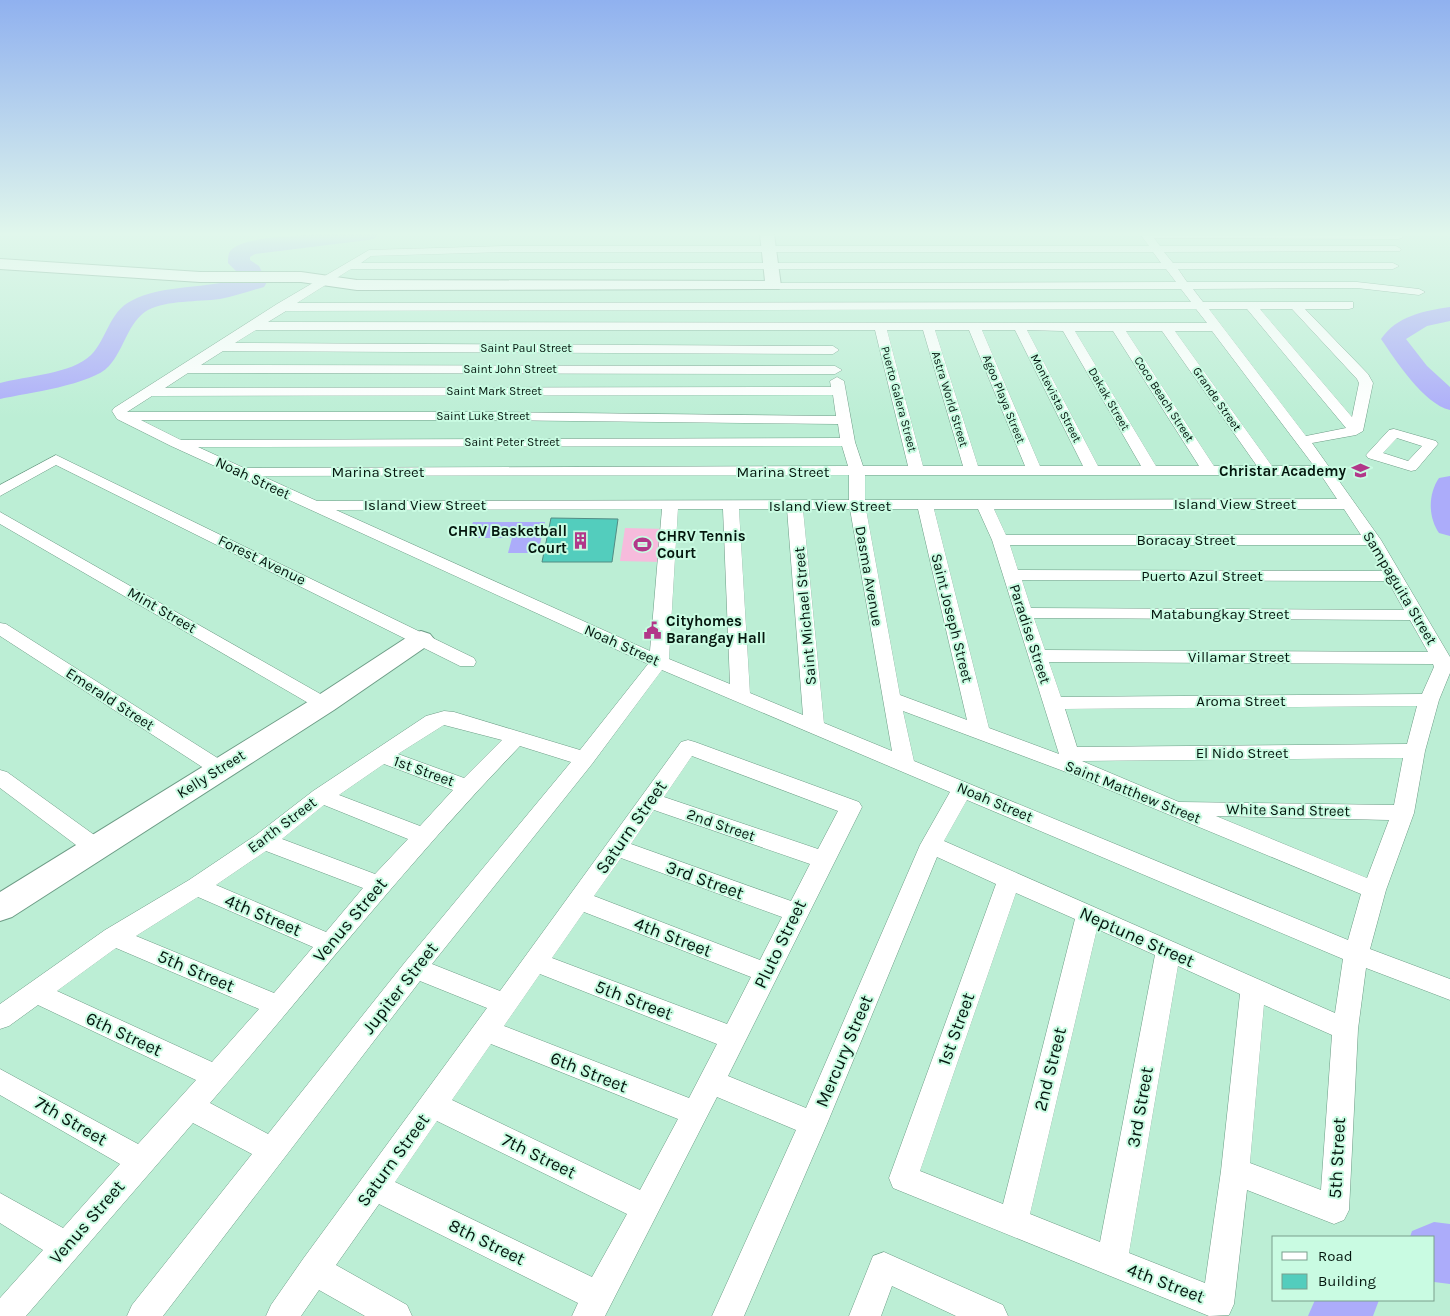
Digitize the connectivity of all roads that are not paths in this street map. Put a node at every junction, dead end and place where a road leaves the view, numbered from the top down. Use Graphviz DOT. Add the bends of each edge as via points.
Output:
graph roads {
  1 [pos="299,295"];
  2 [pos="699,295"];
  3 [pos="1193,295"];
  4 [pos="1349,305"];
  5 [pos="1250,306"];
  6 [pos="1296,306"];
  7 [pos="281,307"];
  8 [pos="1202,307"];
  9 [pos="700,308"];
  10 [pos="251,326"];
  11 [pos="880,327"];
  12 [pos="928,327"];
  13 [pos="974,327"];
  14 [pos="1020,327"];
  15 [pos="1067,327"];
  16 [pos="1166,327"];
  17 [pos="518,328"];
  18 [pos="699,328"];
  19 [pos="829,328"];
  20 [pos="1118,328"];
  21 [pos="1216,328"];
  22 [pos="219,347"];
  23 [pos="511,348"];
  24 [pos="832,350"];
  25 [pos="186,369"];
  26 [pos="504,369"];
  27 [pos="835,370"];
  28 [pos="497,391"];
  29 [pos="839,391"];
  30 [pos="148,392"];
  31 [pos="122,416"];
  32 [pos="489,416"];
  33 [pos="844,420"];
  34 [pos="1356,431"];
  35 [pos="1302,441"];
  36 [pos="176,442"];
  37 [pos="480,442"];
  38 [pos="848,442"];
  39 [pos="1092,469"];
  40 [pos="1034,470"];
  41 [pos="1151,470"];
  42 [pos="1210,470"];
  43 [pos="1325,470"];
  44 [pos="917,471"];
  45 [pos="972,471"];
  46 [pos="1268,471"];
  47 [pos="242,472"];
  48 [pos="470,472"];
  49 [pos="858,472"];
  50 [pos="0,491"];
  51 [pos="670,504"];
  52 [pos="984,504"];
  53 [pos="1348,504"];
  54 [pos="312,505"];
  55 [pos="795,505"];
  56 [pos="731,506"];
  57 [pos="857,506"];
  58 [pos="925,506"];
  59 [pos="0,517"];
  60 [pos="1000,540"];
  61 [pos="1373,540"];
  62 [pos="1011,575"];
  63 [pos="1394,576"];
  64 [pos="1023,613"];
  65 [pos="1416,615"];
  66 [pos="0,628"];
  67 [pos="421,639"];
  68 [pos="1038,656"];
  69 [pos="468,662"];
  70 [pos="659,662"];
  71 [pos="1444,665"];
  72 [pos="740,696"];
  73 [pos="891,699"];
  74 [pos="1429,700"];
  75 [pos="1052,703"];
  76 [pos="324,704"];
  77 [pos="814,727"];
  78 [pos="979,730"];
  79 [pos="515,739"];
  80 [pos="1415,751"];
  81 [pos="380,755"];
  82 [pos="585,760"];
  83 [pos="1071,760"];
  84 [pos="905,765"];
  85 [pos="220,769"];
  86 [pos="0,777"];
  87 [pos="468,787"];
  88 [pos="963,788"];
  89 [pos="321,796"];
  90 [pos="648,800"];
  91 [pos="851,807"];
  92 [pos="1173,808"];
  93 [pos="1403,813"];
  94 [pos="424,836"];
  95 [pos="264,840"];
  96 [pos="930,845"];
  97 [pos="96,848"];
  98 [pos="616,848"];
  99 [pos="823,860"];
  100 [pos="1009,880"];
  101 [pos="379,885"];
  102 [pos="197,886"];
  103 [pos="1374,890"];
  104 [pos="579,900"];
  105 [pos="0,908"];
  106 [pos="795,912"];
  107 [pos="1088,916"];
  108 [pos="114,937"];
  109 [pos="330,944"];
  110 [pos="1168,951"];
  111 [pos="1356,954"];
  112 [pos="536,962"];
  113 [pos="415,968"];
  114 [pos="766,973"];
  115 [pos="1253,988"];
  116 [pos="1450,990"];
  117 [pos="35,992"];
  118 [pos="505,1004"];
  119 [pos="278,1006"];
  120 [pos="0,1018"];
  121 [pos="1345,1029"];
  122 [pos="484,1030"];
  123 [pos="732,1038"];
  124 [pos="214,1076"];
  125 [pos="0,1081"];
  126 [pos="711,1082"];
  127 [pos="433,1105"];
  128 [pos="190,1106"];
  129 [pos="694,1113"];
  130 [pos="813,1124"];
  131 [pos="274,1151"];
  132 [pos="141,1161"];
  133 [pos="1235,1171"];
  134 [pos="903,1178"];
  135 [pos="375,1187"];
  136 [pos="0,1207"];
  137 [pos="646,1208"];
  138 [pos="1334,1210"];
  139 [pos="1013,1222"];
  140 [pos="66,1246"];
  141 [pos="1112,1262"];
  142 [pos="314,1270"];
  143 [pos="594,1306"];
  144 [pos="5,1316"];
  145 [pos="143,1316"];
  146 [pos="282,1316"];
  147 [pos="396,1316"];
  148 [pos="728,1316"];
  149 [pos="865,1316"];
  150 [pos="992,1316"];
  1 -- 7 [label="street"];
  2 -- 9 [label="street"];
  3 -- 8 [label="street, Sampaguita Street"];
  4 -- 6 [label="street"];
  5 -- 6 [label="street"];
  5 -- 8 [label="street"];
  5 -- 34 [label="street"];
  6 -- 34 [label="street" via="1366,382"];
  7 -- 9 [label="street"];
  7 -- 10 [label="street"];
  8 -- 9 [label="street"];
  8 -- 21 [label="street, Sampaguita Street"];
  9 -- 18 [label="street"];
  10 -- 17 [label="street"];
  10 -- 22 [label="street"];
  11 -- 12 [label="street"];
  11 -- 19 [label="street"];
  11 -- 44 [label="street, Puerto Galera Street"];
  12 -- 13 [label="street"];
  12 -- 45 [label="street, Astra World Street"];
  13 -- 14 [label="street"];
  13 -- 40 [label="street, Agoo Playa Street"];
  14 -- 15 [label="street"];
  14 -- 39 [label="street, Montevista Street"];
  15 -- 20 [label="street"];
  15 -- 41 [label="street, Dakak Street"];
  16 -- 20 [label="street"];
  16 -- 21 [label="street"];
  16 -- 46 [label="street, Grande Street"];
  17 -- 18 [label="street"];
  17 -- 23 [label="street"];
  18 -- 19 [label="street"];
  19 -- 24 [label="street, Dasma Avenue"];
  20 -- 42 [label="street, Coco Beach Street"];
  21 -- 35 [label="street, Sampaguita Street"];
  22 -- 23 [label="street, Saint Paul Street"];
  22 -- 25 [label="street"];
  23 -- 24 [label="street, Saint Paul Street"];
  23 -- 26 [label="street"];
  24 -- 27 [label="street, Dasma Avenue"];
  25 -- 26 [label="street, Saint John Street"];
  25 -- 30 [label="street"];
  26 -- 27 [label="street, Saint John Street"];
  26 -- 28 [label="street"];
  27 -- 29 [label="street, Dasma Avenue"];
  28 -- 29 [label="street, Saint Mark Street"];
  28 -- 30 [label="street, Saint Mark Street"];
  28 -- 32 [label="street"];
  29 -- 33 [label="street, Dasma Avenue"];
  30 -- 31 [label="street" via="121,408"];
  31 -- 32 [label="street, Saint Luke Street"];
  31 -- 36 [label="street, Noah Street"];
  32 -- 33 [label="street, Saint Luke Street"];
  32 -- 37 [label="street"];
  33 -- 38 [label="street, Dasma Avenue"];
  34 -- 35 [label="street"];
  35 -- 43 [label="street, Sampaguita Street"];
  36 -- 37 [label="street, Saint Peter Street"];
  36 -- 47 [label="street, Noah Street"];
  37 -- 38 [label="street, Saint Peter Street"];
  37 -- 48 [label="street"];
  38 -- 49 [label="street, Dasma Avenue"];
  39 -- 40 [label="street, Marina Street"];
  39 -- 41 [label="street, Marina Street"];
  40 -- 45 [label="street, Marina Street"];
  41 -- 42 [label="street, Marina Street"];
  42 -- 46 [label="street, Marina Street"];
  43 -- 46 [label="street, Marina Street"];
  43 -- 53 [label="street, Sampaguita Street"];
  44 -- 45 [label="street, Marina Street"];
  44 -- 49 [label="street, Marina Street"];
  47 -- 48 [label="street, Marina Street"];
  47 -- 54 [label="street, Noah Street"];
  48 -- 49 [label="street, Marina Street"];
  49 -- 57 [label="street, Dasma Avenue"];
  50 -- 67 [label="street, Forest Avenue" via="56,459"];
  51 -- 54 [label="street, Island View Street"];
  51 -- 56 [label="street, Island View Street"];
  51 -- 70 [label="street"];
  52 -- 53 [label="street, Island View Street"];
  52 -- 58 [label="street, Island View Street"];
  52 -- 60 [label="street, Paradise Street"];
  53 -- 61 [label="street, Sampaguita Street"];
  54 -- 70 [label="street, Noah Street"];
  55 -- 56 [label="street, Island View Street"];
  55 -- 57 [label="street, Island View Street"];
  55 -- 77 [label="street, Saint Michael Street"];
  56 -- 72 [label="street"];
  57 -- 58 [label="street, Island View Street"];
  57 -- 73 [label="street, Dasma Avenue"];
  58 -- 78 [label="street, Saint Joseph Street"];
  59 -- 76 [label="street, Mint Street"];
  60 -- 61 [label="street, Boracay Street"];
  60 -- 62 [label="street, Paradise Street"];
  61 -- 63 [label="street, Sampaguita Street"];
  62 -- 63 [label="street, Puerto Azul Street"];
  62 -- 64 [label="street, Paradise Street"];
  63 -- 65 [label="street, Sampaguita Street"];
  64 -- 65 [label="street, Matabungkay Street"];
  64 -- 68 [label="street, Paradise Street"];
  65 -- 71 [label="street, Sampaguita Street"];
  66 -- 85 [label="street, Emerald Street"];
  67 -- 69 [label="street, Forest Avenue"];
  67 -- 76 [label="street, Kelly Street"];
  68 -- 71 [label="street, Villamar Street"];
  68 -- 75 [label="street, Paradise Street"];
  70 -- 72 [label="street, Noah Street"];
  70 -- 82 [label="street, Jupiter Street"];
  71 -- 74 [label="street"];
  72 -- 77 [label="street, Noah Street"];
  73 -- 78 [label="street, Saint Matthew Street"];
  73 -- 84 [label="street, Dasma Avenue"];
  74 -- 75 [label="street, Aroma Street"];
  74 -- 80 [label="street"];
  75 -- 83 [label="street, Paradise Street"];
  76 -- 85 [label="street, Kelly Street"];
  77 -- 84 [label="street, Noah Street"];
  78 -- 83 [label="street, Saint Matthew Street"];
  79 -- 81 [label="street, Earth Street" via="444,718 433,721"];
  79 -- 82 [label="street, Earth Street"];
  79 -- 87 [label="street, Venus Street"];
  80 -- 83 [label="street, El Nido Street"];
  80 -- 93 [label="street"];
  81 -- 87 [label="street, 1st Street"];
  81 -- 89 [label="street, Earth Street"];
  82 -- 113 [label="street, Jupiter Street"];
  83 -- 92 [label="street, Saint Matthew Street"];
  84 -- 88 [label="street, Noah Street"];
  85 -- 97 [label="street, Kelly Street"];
  86 -- 97 [label="street"];
  87 -- 94 [label="street, Venus Street"];
  88 -- 96 [label="street, Mercury Street"];
  88 -- 111 [label="street, Noah Street"];
  89 -- 94 [label="street"];
  89 -- 95 [label="street, Earth Street"];
  90 -- 91 [label="street, Saturn Street" via="688,748"];
  90 -- 98 [label="street, Saturn Street"];
  90 -- 99 [label="street, 2nd Street"];
  91 -- 99 [label="street, Pluto Street"];
  92 -- 93 [label="street, White Sand Street"];
  92 -- 103 [label="street, Saint Matthew Street"];
  93 -- 103 [label="street"];
  94 -- 101 [label="street, Venus Street"];
  95 -- 101 [label="street"];
  95 -- 102 [label="street, Earth Street"];
  96 -- 100 [label="street, Neptune Street"];
  96 -- 130 [label="street, Mercury Street"];
  97 -- 105 [label="street, Kelly Street"];
  98 -- 104 [label="street, Saturn Street"];
  98 -- 106 [label="street, 3rd Street"];
  99 -- 106 [label="street, Pluto Street"];
  100 -- 107 [label="street, Neptune Street"];
  100 -- 134 [label="street, 1st Street"];
  101 -- 109 [label="street, Venus Street"];
  102 -- 108 [label="street, Earth Street"];
  102 -- 109 [label="street, 4th Street"];
  103 -- 111 [label="street"];
  104 -- 112 [label="street, Saturn Street"];
  104 -- 114 [label="street, 4th Street"];
  106 -- 114 [label="street, Pluto Street"];
  107 -- 110 [label="street, Neptune Street"];
  107 -- 139 [label="street, 2nd Street"];
  108 -- 117 [label="street, Earth Street"];
  108 -- 119 [label="street, 5th Street"];
  109 -- 119 [label="street, Venus Street"];
  110 -- 115 [label="street, Neptune Street"];
  110 -- 141 [label="street, 3rd Street"];
  111 -- 116 [label="street"];
  111 -- 121 [label="street"];
  112 -- 118 [label="street, Saturn Street"];
  112 -- 123 [label="street, 5th Street"];
  113 -- 118 [label="street"];
  113 -- 131 [label="street, Jupiter Street"];
  114 -- 123 [label="street, Pluto Street"];
  115 -- 121 [label="street, Neptune Street"];
  115 -- 133 [label="street, 4th Street"];
  117 -- 120 [label="street, Earth Street"];
  117 -- 124 [label="street, 6th Street"];
  118 -- 122 [label="street, Saturn Street"];
  119 -- 124 [label="street, Venus Street"];
  121 -- 138 [label="street, 5th Street"];
  122 -- 127 [label="street, Saturn Street"];
  122 -- 129 [label="street, 6th Street"];
  123 -- 126 [label="street, Pluto Street"];
  124 -- 128 [label="street, Venus Street"];
  125 -- 132 [label="street, 7th Street"];
  126 -- 129 [label="street, Pluto Street"];
  126 -- 130 [label="street"];
  127 -- 135 [label="street, Saturn Street"];
  127 -- 137 [label="street, 7th Street"];
  128 -- 131 [label="street"];
  128 -- 132 [label="street, Venus Street"];
  129 -- 137 [label="street, Pluto Street"];
  130 -- 148 [label="street, Mercury Street"];
  131 -- 145 [label="street, Jupiter Street"];
  132 -- 140 [label="street, Venus Street"];
  133 -- 138 [label="street, 5th Street"];
  133 -- 141 [label="street, 4th Street" via="1218,1304"];
  134 -- 139 [label="street, 4th Street"];
  135 -- 142 [label="street, Saturn Street"];
  135 -- 143 [label="street, 8th Street"];
  136 -- 140 [label="street"];
  137 -- 143 [label="street, Pluto Street"];
  139 -- 141 [label="street, 4th Street"];
  140 -- 144 [label="street, Venus Street"];
  142 -- 146 [label="street, Saturn Street"];
  142 -- 147 [label="street"];
  149 -- 150 [label="street" via="884,1267"];
}
